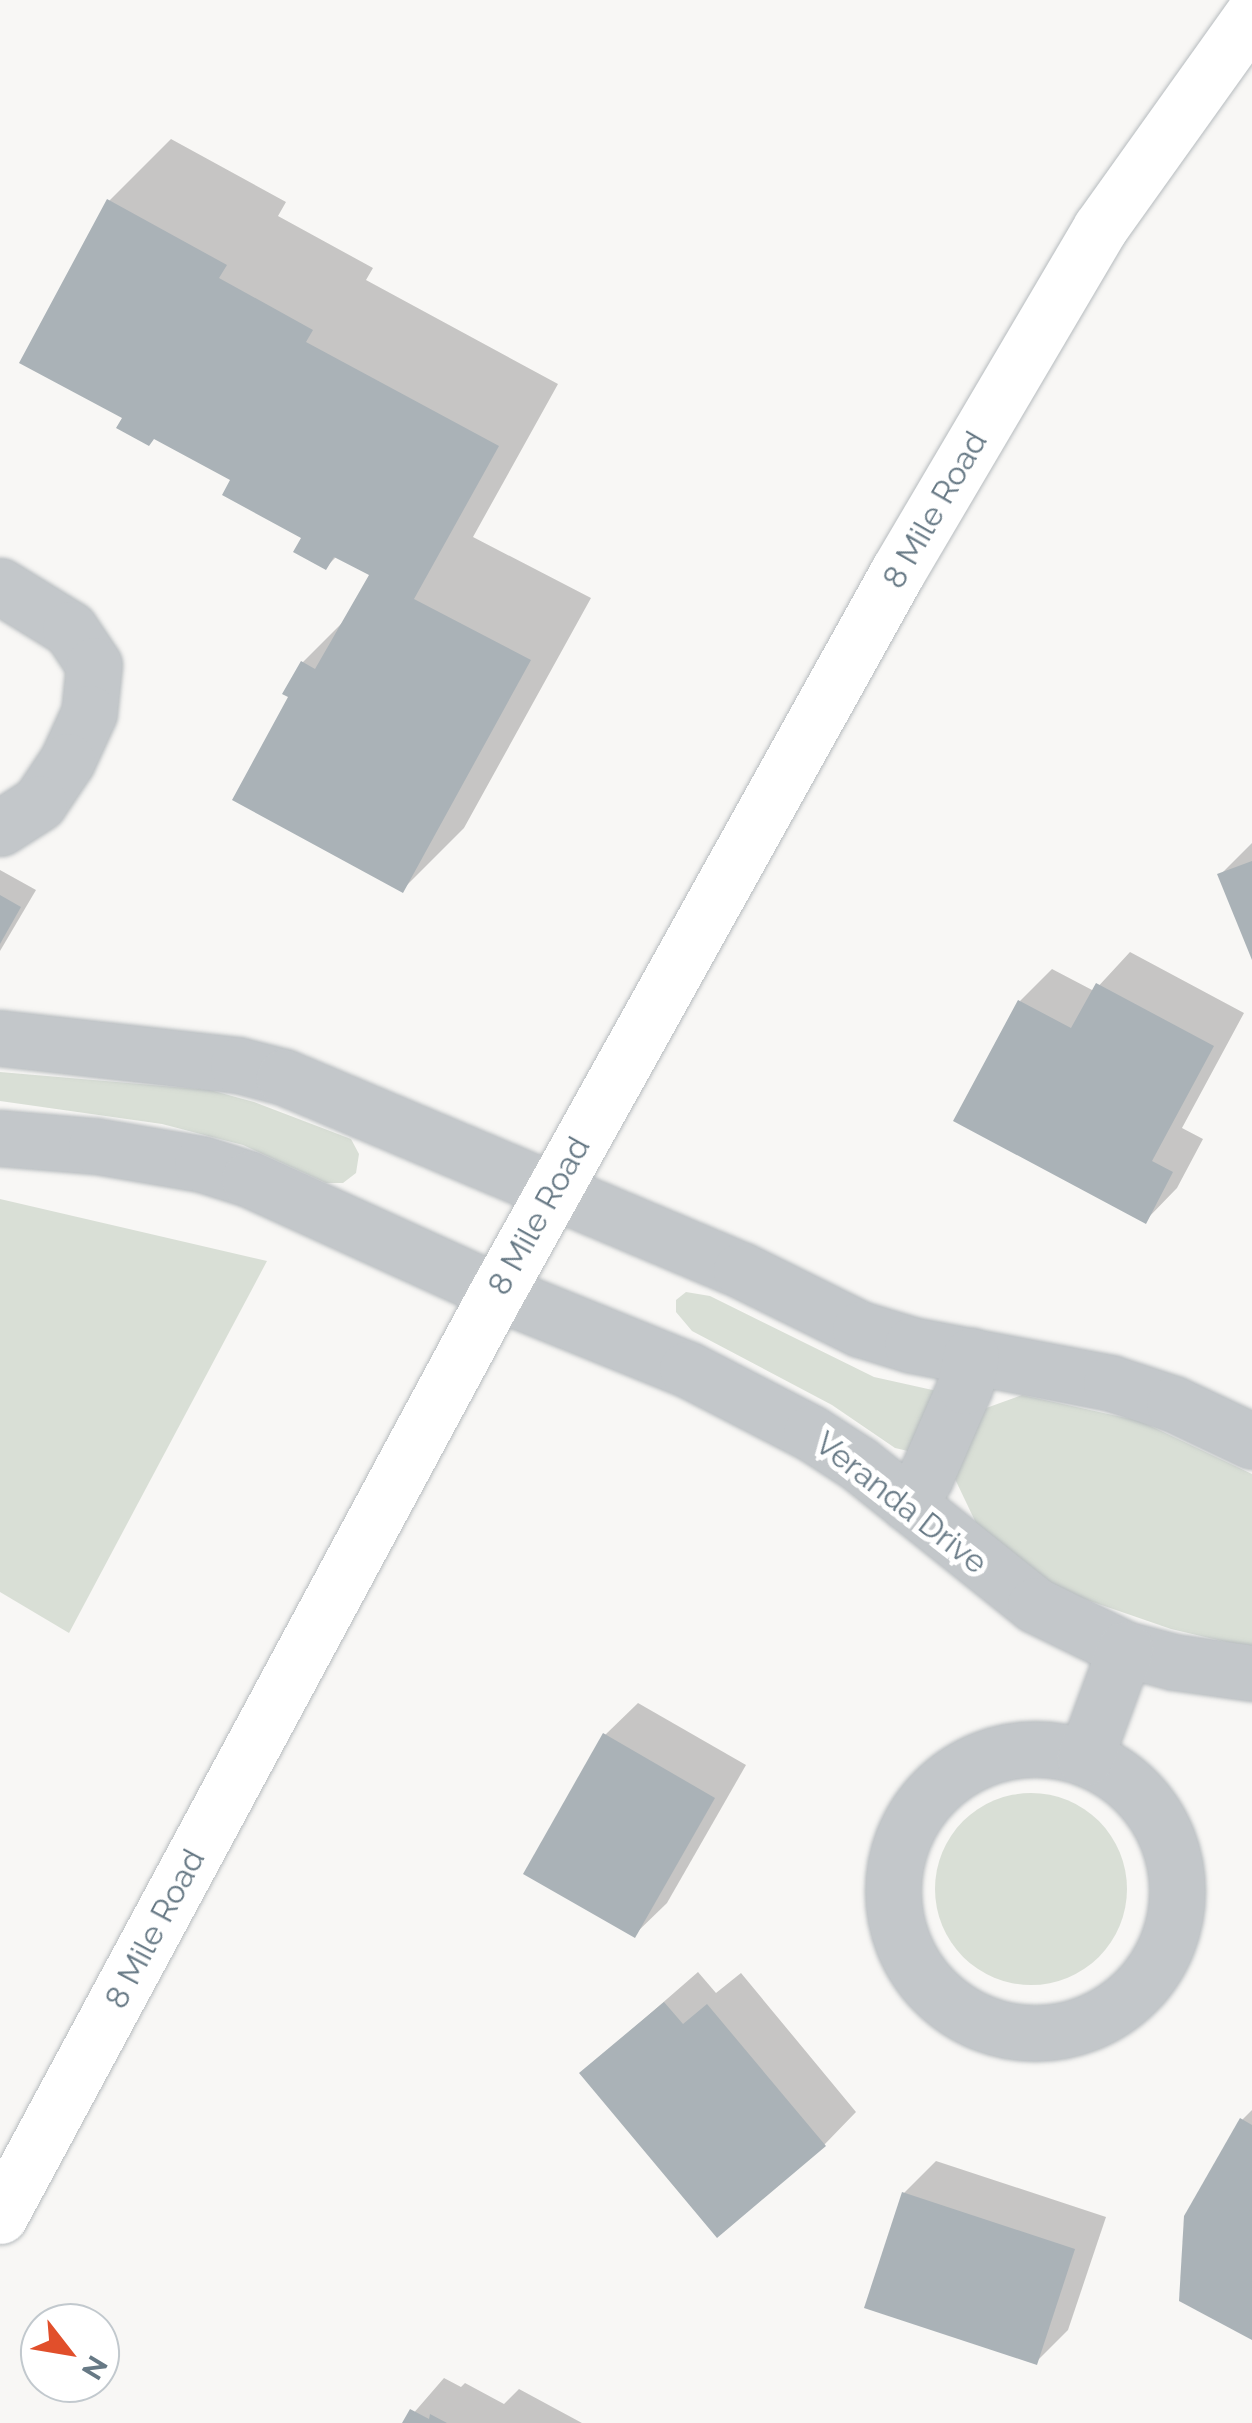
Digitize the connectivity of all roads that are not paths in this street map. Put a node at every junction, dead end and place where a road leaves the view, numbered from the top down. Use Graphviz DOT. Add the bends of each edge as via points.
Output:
graph roads {
  1 [pos="1252,14"];
  2 [pos="0,586"];
  3 [pos="0,828"];
  4 [pos="0,1038"];
  5 [pos="0,1138"];
  6 [pos="553,1192"];
  7 [pos="497,1292"];
  8 [pos="971,1356"];
  9 [pos="1252,1441"];
  10 [pos="907,1503"];
  11 [pos="1125,1649"];
  12 [pos="1252,1673"];
  13 [pos="1085,1758"];
  14 [pos="0,2216"];
  1 -- 6 [label="main road, 8 Mile Road" via="1100,228 898,571"];
  2 -- 3 [label="street" via="70,629 94,665 89,712 67,761 38,803"];
  4 -- 6 [label="street" via="238,1065 284,1077"];
  5 -- 7 [label="street, Veranda Drive" via="202,1164"];
  6 -- 7 [label="main road, 8 Mile Road"];
  6 -- 8 [label="street" via="741,1270 835,1320 912,1346"];
  7 -- 10 [label="street, Veranda Drive" via="687,1370 776,1415 859,1464"];
  7 -- 14 [label="main road, 8 Mile Road"];
  8 -- 9 [label="street" via="1111,1383"];
  8 -- 10 [label="street" via="925,1478"];
  10 -- 11 [label="street, Veranda Drive" via="1035,1605"];
  11 -- 12 [label="street, Veranda Drive"];
  11 -- 13 [label="street"];
  13 -- 13 [label="street" via="1064,1750 1015,1749 969,1764 930,1794 902,1836 892,1880 896,1924 913,1967 942,2001 981,2024 1026,2034 1071,2028 1112,2010 1147,1980 1169,1941 1178,1892 1170,1844 1146,1801 1108,1768"];
}
